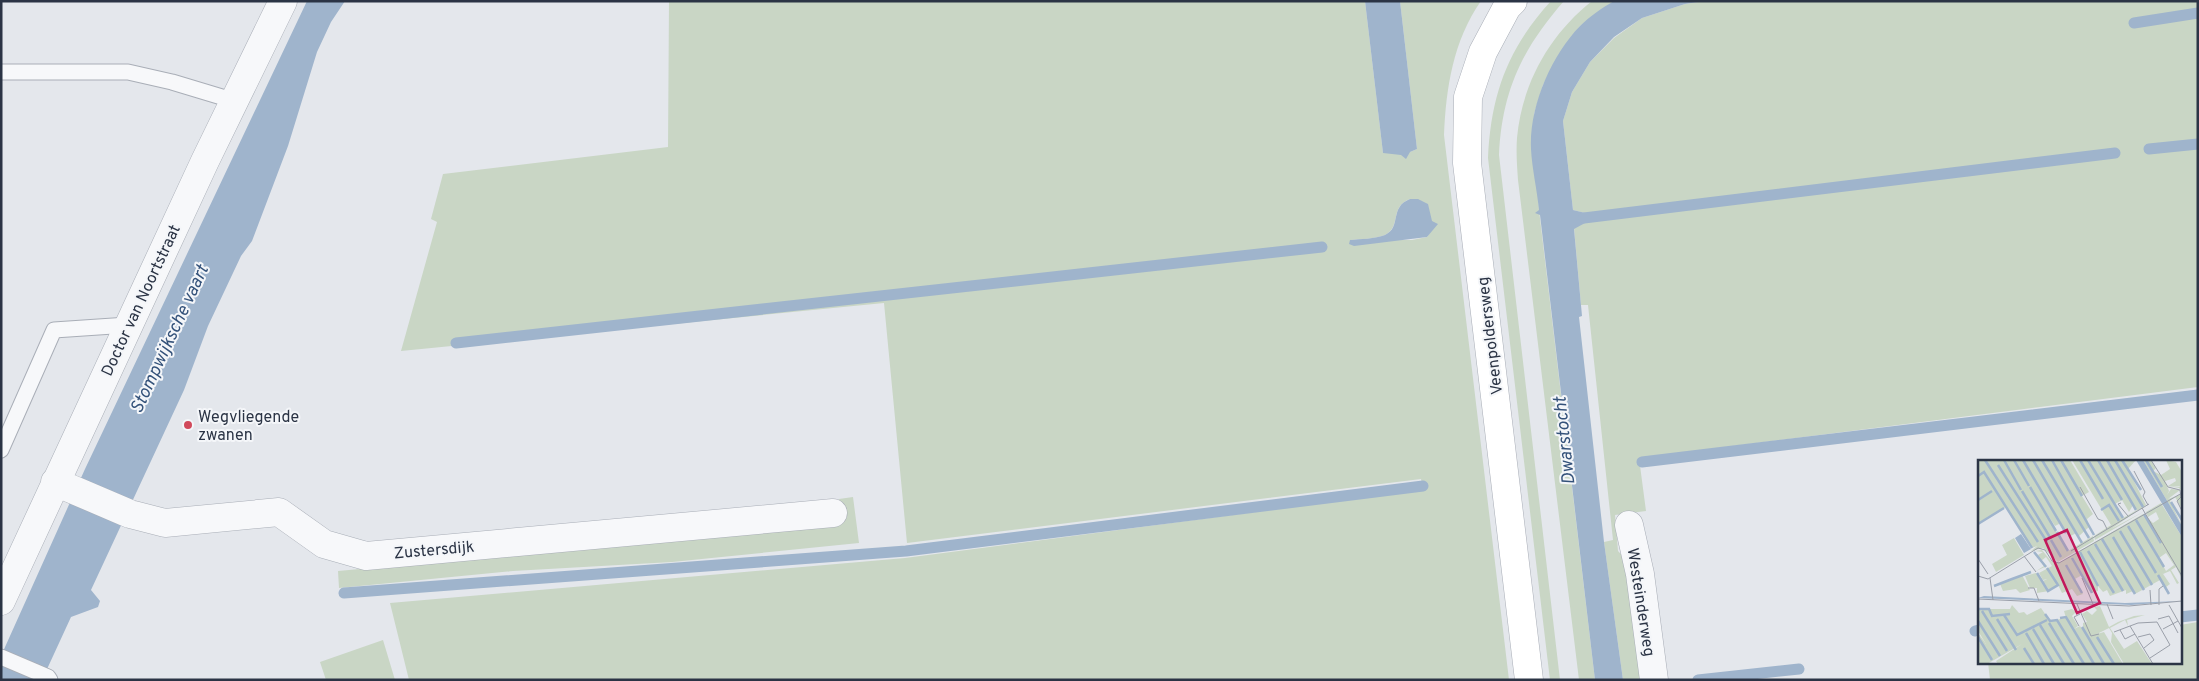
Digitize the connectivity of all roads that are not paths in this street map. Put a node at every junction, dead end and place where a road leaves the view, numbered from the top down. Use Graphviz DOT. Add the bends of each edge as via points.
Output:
graph roads {
  1 [pos="284,1"];
  2 [pos="1513,1"];
  3 [pos="1,72"];
  4 [pos="235,101"];
  5 [pos="128,325"];
  6 [pos="1,450"];
  7 [pos="61,484"];
  8 [pos="833,513"];
  9 [pos="1629,525"];
  10 [pos="1,601"];
  11 [pos="1,657"];
  12 [pos="49,678"];
  13 [pos="1529,680"];
  14 [pos="1654,680"];
  1 -- 4 [label="street, Doctor van Noortstraat"];
  2 -- 13 [label="street, Veenpoldersweg" via="1483,52 1468,97 1467,163"];
  3 -- 4 [label="lane" via="128,72"];
  4 -- 5 [label="street, Doctor van Noortstraat"];
  5 -- 6 [label="lane" via="54,330"];
  5 -- 7 [label="street, Doctor van Noortstraat"];
  7 -- 8 [label="street, Zustersdijk" via="130,514 165,523 279,512 324,544 366,556"];
  7 -- 10 [label="street, Doctor van Noortstraat"];
  9 -- 14 [label="street, Westeinderweg" via="1640,574"];
  11 -- 12 [label="lane"];
}
